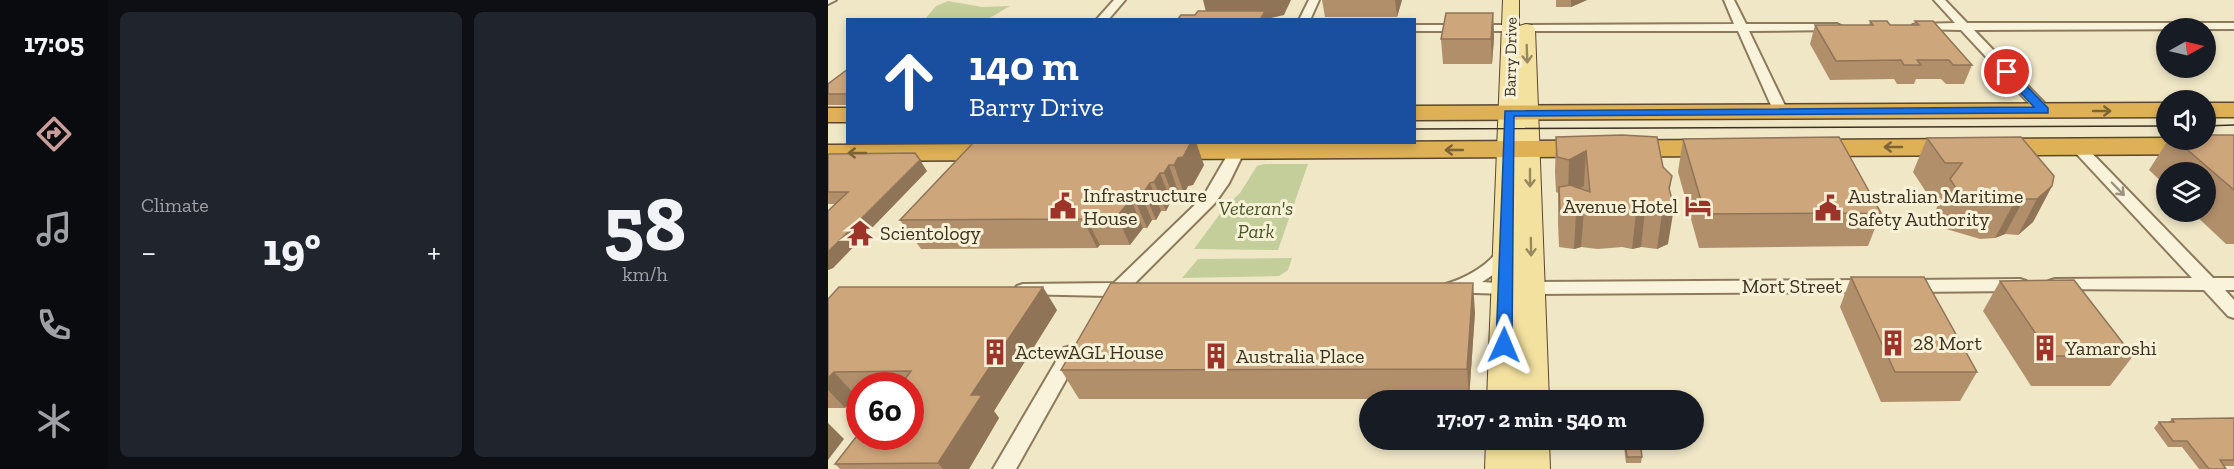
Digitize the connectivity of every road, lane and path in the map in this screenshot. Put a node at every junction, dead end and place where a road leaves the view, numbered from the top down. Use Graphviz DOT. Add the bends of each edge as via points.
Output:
graph roads {
  1 [pos="1119,0"];
  2 [pos="1314,0"];
  3 [pos="1511,0"];
  4 [pos="1526,0"];
  5 [pos="1729,0"];
  6 [pos="1939,0"];
  7 [pos="1103,18"];
  8 [pos="1305,18"];
  9 [pos="2234,26"];
  10 [pos="1849,27"];
  11 [pos="1907,27"];
  12 [pos="1964,27"];
  13 [pos="1416,28"];
  14 [pos="1518,28"];
  15 [pos="1742,28"];
  16 [pos="2156,110"];
  17 [pos="2216,110"];
  18 [pos="2234,110"];
  19 [pos="2044,111"];
  20 [pos="1781,112"];
  21 [pos="1416,113"];
  22 [pos="1519,113"];
  23 [pos="828,116"];
  24 [pos="846,116"];
  25 [pos="2234,146"];
  26 [pos="1240,147"];
  27 [pos="2078,147"];
  28 [pos="1745,148"];
  29 [pos="1783,148"];
  30 [pos="1519,149"];
  31 [pos="1129,151"];
  32 [pos="1024,152"];
  33 [pos="828,153"];
  34 [pos="1506,252"];
  35 [pos="2209,284"];
  36 [pos="2234,284"];
  37 [pos="1435,288"];
  38 [pos="1458,288"];
  39 [pos="1518,288"];
  40 [pos="1120,289"];
  41 [pos="1142,289"];
  42 [pos="1005,290"];
  43 [pos="1099,305"];
  44 [pos="2234,310"];
  45 [pos="1083,333"];
  46 [pos="1518,361"];
  47 [pos="1507,390"];
  48 [pos="1529,390"];
  49 [pos="1502,450"];
  50 [pos="1533,450"];
  51 [pos="1004,469"];
  52 [pos="1502,469"];
  53 [pos="1533,469"];
  1 -- 7 [label="street"];
  2 -- 8 [label="street"];
  3 -- 14 [label="main road, Barry Drive"];
  4 -- 14 [label="main road, Barry Drive"];
  5 -- 15 [label="street"];
  6 -- 12 [label="street"];
  9 -- 12 [label="street"];
  10 -- 15 [label="street"];
  11 -- 12 [label="street"];
  12 -- 19 [label="street"];
  13 -- 14 [label="street"];
  14 -- 15 [label="street"];
  14 -- 22 [label="main road, Barry Drive"];
  15 -- 20 [label="street"];
  19 -- 16 [label="highway, one-way"];
  17 -- 18 [label="highway"];
  19 -- 20 [label="highway"];
  19 -- 27 [label="highway"];
  20 -- 22 [label="highway"];
  21 -- 22 [label="highway"];
  22 -- 30 [label="main road, Barry Drive"];
  23 -- 24 [label="highway"];
  25 -- 27 [label="highway"];
  30 -- 26 [label="highway, one-way"];
  26 -- 31 [label="highway"];
  26 -- 40 [label="street" via="1212,196"];
  27 -- 29 [label="highway, one-way"];
  27 -- 35 [label="street, one-way"];
  28 -- 30 [label="highway"];
  30 -- 34 [label="main road"];
  30 -- 39 [label="main road, one-way"];
  32 -- 33 [label="highway, one-way" via="971,160"];
  34 -- 38 [label="street" via="1499,263"];
  34 -- 39 [label="main road"];
  35 -- 36 [label="street, Mort Street"];
  35 -- 39 [label="street, Mort Street"];
  35 -- 44 [label="street"];
  37 -- 38 [label="street, Mort Street"];
  38 -- 39 [label="street, Mort Street"];
  39 -- 46 [label="main road"];
  40 -- 41 [label="street"];
  40 -- 42 [label="street"];
  40 -- 43 [label="street"];
  45 -- 51 [label="street"];
  46 -- 47 [label="main road"];
  46 -- 48 [label="main road"];
  49 -- 52 [label="main road"];
  50 -- 53 [label="main road"];
}
